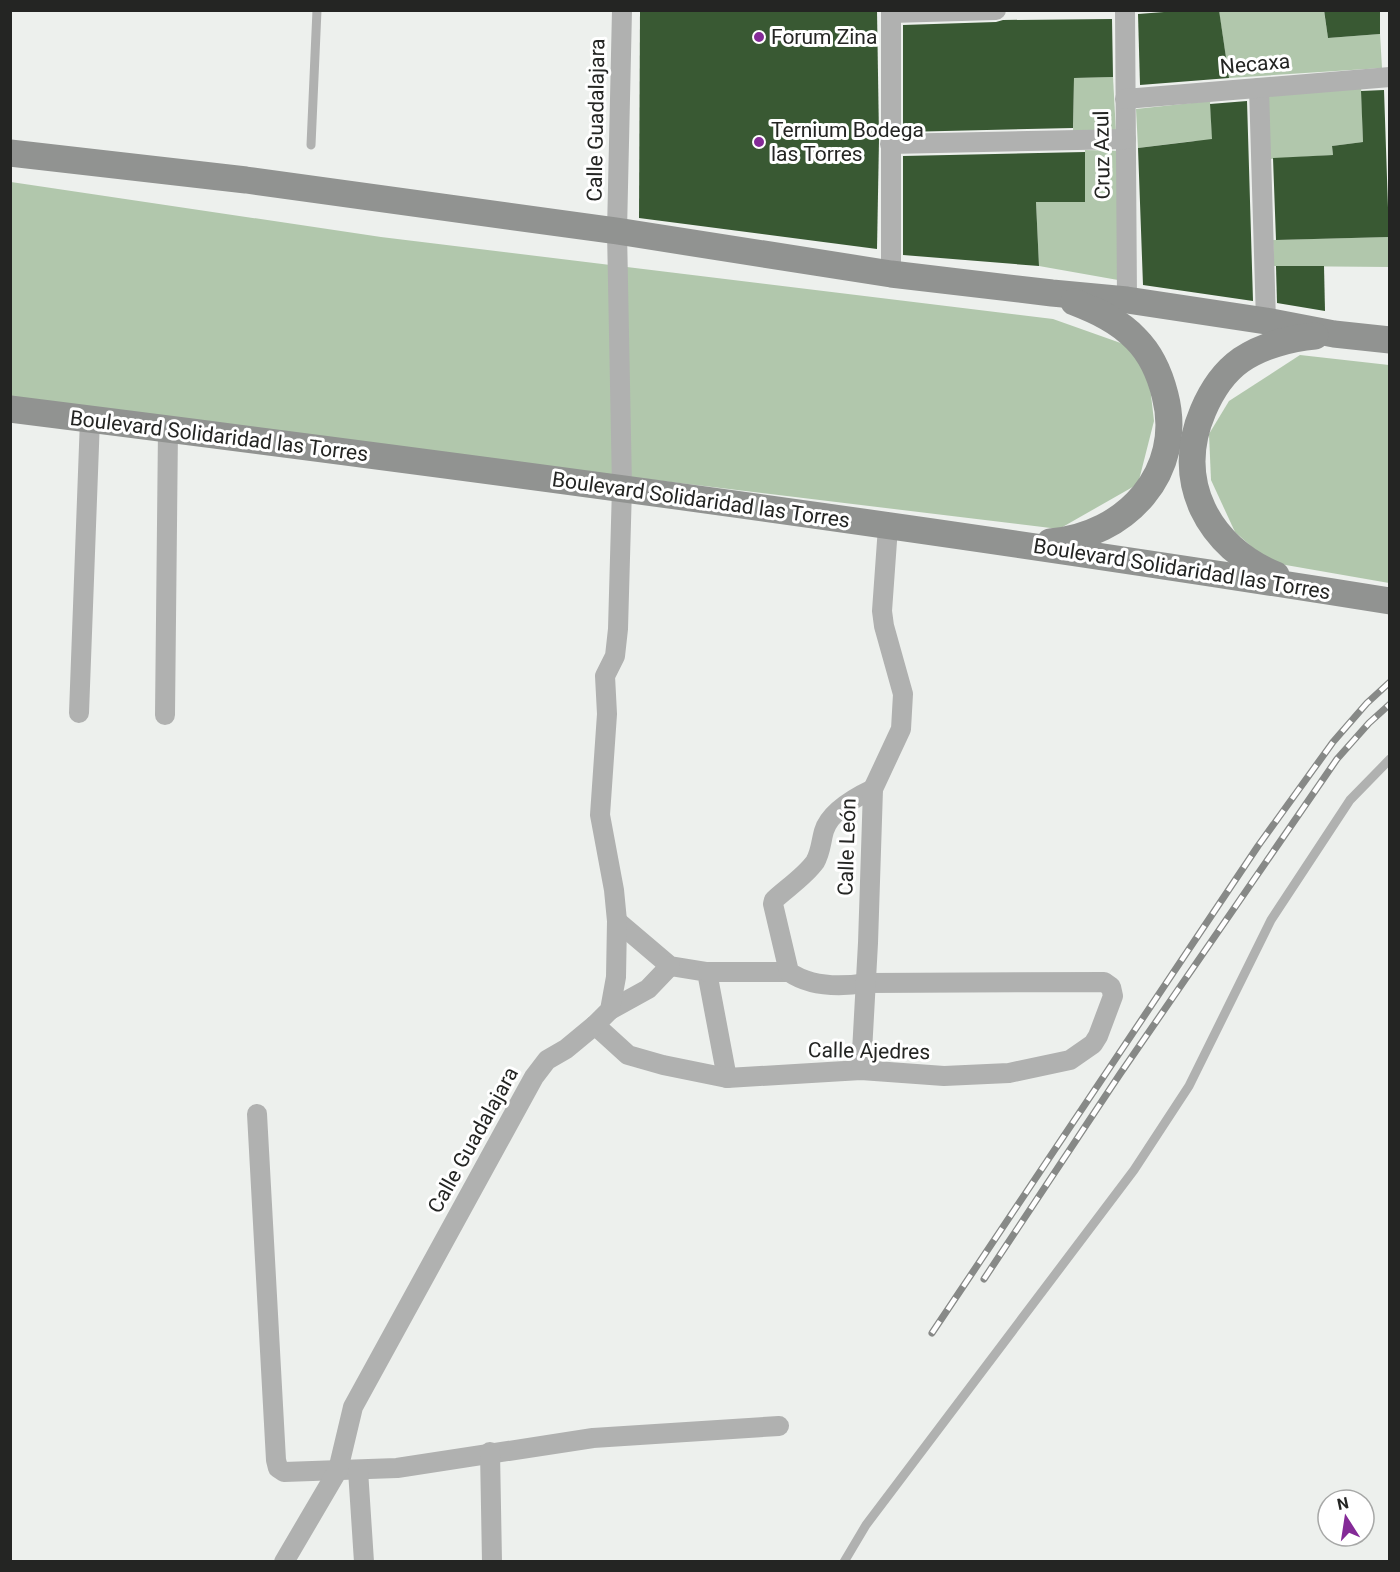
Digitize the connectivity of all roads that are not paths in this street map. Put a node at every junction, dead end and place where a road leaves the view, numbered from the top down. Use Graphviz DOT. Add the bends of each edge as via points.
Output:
graph roads {
  1 [pos="317,10"];
  2 [pos="622,10"];
  3 [pos="996,10"];
  4 [pos="1125,10"];
  5 [pos="891,12"];
  6 [pos="1389,77"];
  7 [pos="1259,88"];
  8 [pos="1125,99"];
  9 [pos="1126,139"];
  10 [pos="890,144"];
  11 [pos="311,145"];
  12 [pos="10,153"];
  13 [pos="617,231"];
  14 [pos="891,274"];
  15 [pos="1052,293"];
  16 [pos="1127,300"];
  17 [pos="1266,321"];
  18 [pos="1334,334"];
  19 [pos="1389,340"];
  20 [pos="10,409"];
  21 [pos="90,419"];
  22 [pos="168,429"];
  23 [pos="622,487"];
  24 [pos="888,527"];
  25 [pos="1022,545"];
  26 [pos="1326,591"];
  27 [pos="1389,601"];
  28 [pos="79,713"];
  29 [pos="165,715"];
  30 [pos="1389,759"];
  31 [pos="873,789"];
  32 [pos="617,921"];
  33 [pos="670,966"];
  34 [pos="707,972"];
  35 [pos="789,972"];
  36 [pos="866,983"];
  37 [pos="610,1010"];
  38 [pos="595,1025"];
  39 [pos="861,1070"];
  40 [pos="727,1078"];
  41 [pos="257,1114"];
  42 [pos="780,1426"];
  43 [pos="490,1452"];
  44 [pos="348,1470"];
  45 [pos="284,1562"];
  46 [pos="364,1562"];
  47 [pos="492,1562"];
  48 [pos="844,1562"];
  1 -- 11 [label="lane"];
  2 -- 13 [label="street, Calle Guadalajara"];
  3 -- 5 [label="street"];
  4 -- 8 [label="street, Cruz Azul"];
  5 -- 10 [label="street"];
  6 -- 7 [label="street, Necaxa"];
  7 -- 8 [label="street, Necaxa"];
  7 -- 17 [label="street"];
  8 -- 9 [label="street, Cruz Azul"];
  9 -- 10 [label="street"];
  9 -- 16 [label="street, Cruz Azul"];
  10 -- 14 [label="street"];
  12 -- 13 [label="main road" via="246,180"];
  13 -- 14 [label="main road"];
  13 -- 23 [label="street, Calle Guadalajara"];
  14 -- 15 [label="main road"];
  15 -- 16 [label="main road"];
  15 -- 25 [label="main road" via="1108,317 1136,339 1162,384 1170,437 1167,454 1154,480 1121,518 1078,538"];
  16 -- 17 [label="main road"];
  17 -- 18 [label="main road"];
  18 -- 19 [label="main road"];
  18 -- 26 [label="main road" via="1269,346 1239,361 1207,402 1193,452 1200,503 1230,547 1257,567"];
  20 -- 21 [label="main road, Boulevard Solidaridad las Torres"];
  21 -- 22 [label="main road, Boulevard Solidaridad las Torres"];
  21 -- 28 [label="street"];
  22 -- 23 [label="main road, Boulevard Solidaridad las Torres"];
  22 -- 29 [label="street"];
  23 -- 24 [label="main road, Boulevard Solidaridad las Torres"];
  23 -- 32 [label="street" via="618,629 615,656 604,676 607,714 600,815"];
  24 -- 25 [label="main road, Boulevard Solidaridad las Torres"];
  24 -- 31 [label="street, Calle León" via="882,611 904,705 901,729"];
  25 -- 26 [label="main road, Boulevard Solidaridad las Torres"];
  26 -- 27 [label="main road, Boulevard Solidaridad las Torres"];
  30 -- 48 [label="lane" via="1350,800 1271,920 1189,1086 1134,1170 866,1525"];
  31 -- 35 [label="street" via="850,800 829,822 813,865 774,900"];
  31 -- 36 [label="street, Calle León"];
  32 -- 33 [label="street"];
  32 -- 37 [label="street" via="616,977"];
  33 -- 34 [label="street"];
  33 -- 37 [label="street, Calle Guadalajara" via="648,989"];
  34 -- 35 [label="street"];
  34 -- 40 [label="street"];
  35 -- 36 [label="street" via="833,986"];
  36 -- 39 [label="street, Calle León"];
  36 -- 39 [label="street, Calle Ajedres" via="1108,983 1113,996 1093,1044 1071,1060 1009,1073 944,1076"];
  37 -- 38 [label="street, Calle Guadalajara"];
  38 -- 40 [label="street, Calle Ajedres" via="628,1055"];
  38 -- 44 [label="street, Calle Guadalajara" via="547,1060 534,1077 354,1407"];
  39 -- 40 [label="street, Calle Ajedres"];
  41 -- 44 [label="street" via="278,1468 284,1472"];
  42 -- 43 [label="street" via="593,1438"];
  43 -- 44 [label="street" via="414,1466"];
  43 -- 47 [label="street"];
  44 -- 45 [label="street, Calle Guadalajara"];
  44 -- 46 [label="street"];
}
